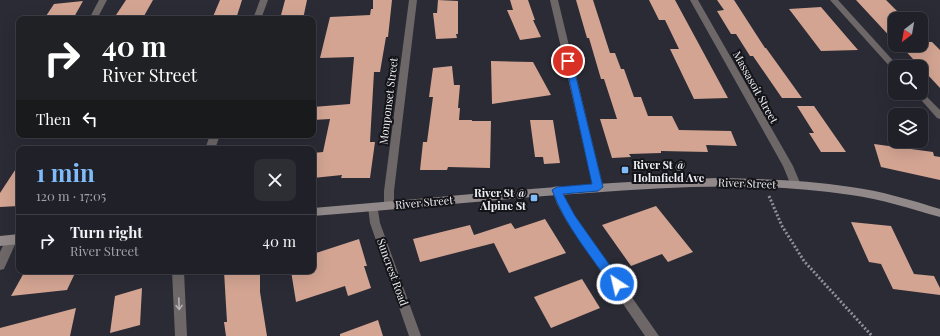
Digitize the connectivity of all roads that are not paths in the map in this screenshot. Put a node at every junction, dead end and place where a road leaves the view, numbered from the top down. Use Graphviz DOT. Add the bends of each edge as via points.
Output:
graph roads {
  1 [pos="103,0"];
  2 [pos="264,0"];
  3 [pos="413,0"];
  4 [pos="554,0"];
  5 [pos="694,0"];
  6 [pos="834,0"];
  7 [pos="95,16"];
  8 [pos="258,16"];
  9 [pos="889,60"];
  10 [pos="925,100"];
  11 [pos="940,116"];
  12 [pos="796,185"];
  13 [pos="598,187"];
  14 [pos="557,190"];
  15 [pos="389,206"];
  16 [pos="373,207"];
  17 [pos="316,212"];
  18 [pos="940,213"];
  19 [pos="10,240"];
  20 [pos="0,265"];
  21 [pos="178,274"];
  22 [pos="181,336"];
  23 [pos="415,336"];
  24 [pos="653,336"];
  1 -- 7 [label="street"];
  2 -- 8 [label="street"];
  3 -- 15 [label="street, Monponset Street"];
  4 -- 13 [label="street"];
  5 -- 12 [label="street, Massasoit Street" via="788,166"];
  6 -- 9 [label="street"];
  10 -- 11 [label="street"];
  12 -- 13 [label="main road, River Street" via="701,182"];
  12 -- 18 [label="main road, River Street" via="870,194"];
  13 -- 14 [label="main road, River Street"];
  14 -- 15 [label="main road, River Street"];
  14 -- 24 [label="street" via="571,219"];
  15 -- 16 [label="main road, River Street"];
  16 -- 17 [label="main road, River Street"];
  16 -- 23 [label="street, Suncrest Road" via="375,223"];
  19 -- 20 [label="street"];
  21 -- 22 [label="street, one-way"];
}
